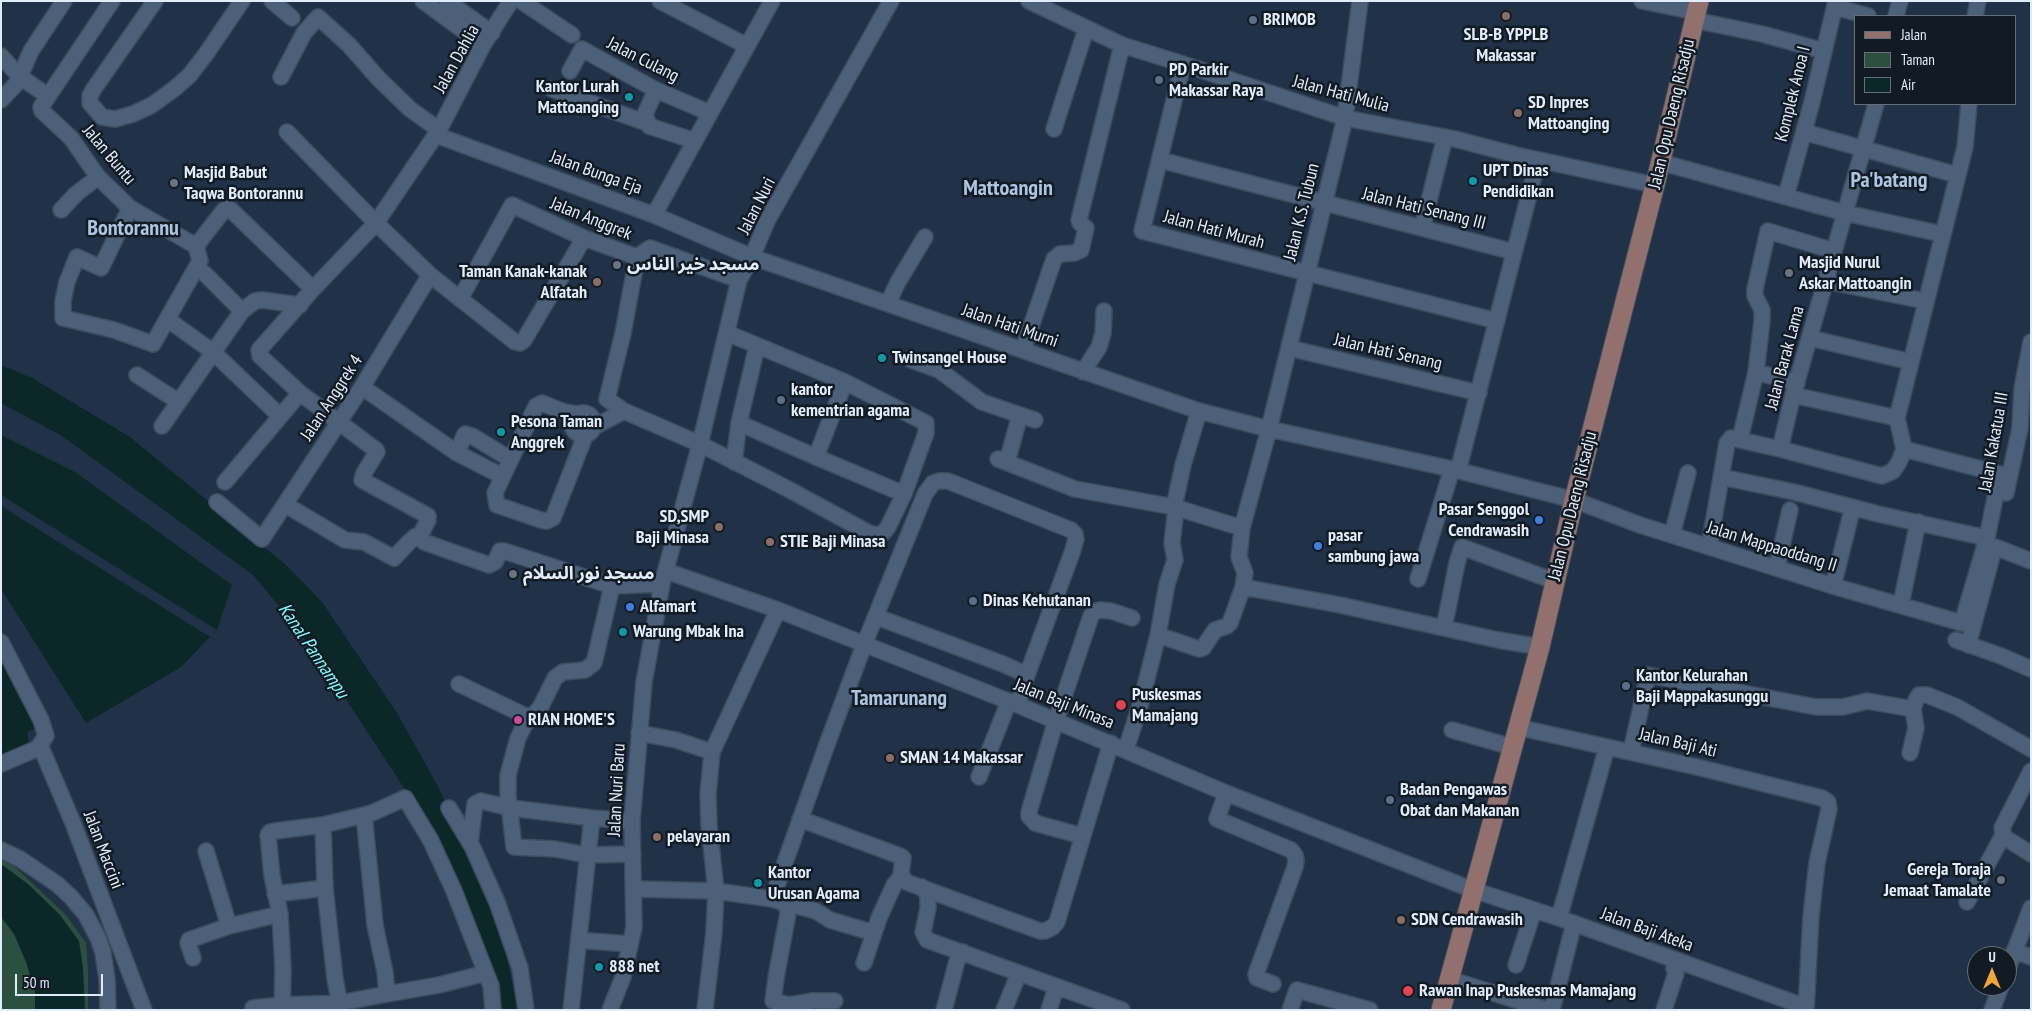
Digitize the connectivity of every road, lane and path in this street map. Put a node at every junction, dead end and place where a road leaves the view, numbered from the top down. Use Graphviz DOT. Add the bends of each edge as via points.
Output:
graph roads {
  1 [pos="64,1"];
  2 [pos="112,1"];
  3 [pos="155,1"];
  4 [pos="242,1"];
  5 [pos="272,1"];
  6 [pos="423,1"];
  7 [pos="511,1"];
  8 [pos="521,1"];
  9 [pos="660,1"];
  10 [pos="772,1"];
  11 [pos="891,1"];
  12 [pos="1029,1"];
  13 [pos="1360,1"];
  14 [pos="1642,1"];
  15 [pos="1900,1"];
  16 [pos="1978,1"];
  17 [pos="1835,4"];
  18 [pos="450,9"];
  19 [pos="1696,11"];
  20 [pos="1865,15"];
  21 [pos="1896,15"];
  22 [pos="1975,15"];
  23 [pos="292,18"];
  24 [pos="1086,29"];
  25 [pos="572,35"];
  26 [pos="488,39"];
  27 [pos="747,46"];
  28 [pos="1122,46"];
  29 [pos="1824,51"];
  30 [pos="1,56"];
  31 [pos="1183,64"];
  32 [pos="570,71"];
  33 [pos="19,76"];
  34 [pos="281,78"];
  35 [pos="552,89"];
  36 [pos="656,90"];
  37 [pos="1,100"];
  38 [pos="45,102"];
  39 [pos="1876,105"];
  40 [pos="1969,105"];
  41 [pos="710,112"];
  42 [pos="1345,118"];
  43 [pos="647,123"];
  44 [pos="1054,129"];
  45 [pos="287,132"];
  46 [pos="438,132"];
  47 [pos="1804,132"];
  48 [pos="1446,137"];
  49 [pos="695,141"];
  50 [pos="1864,149"];
  51 [pos="1160,160"];
  52 [pos="1538,160"];
  53 [pos="1660,162"];
  54 [pos="95,172"];
  55 [pos="1958,175"];
  56 [pos="1655,185"];
  57 [pos="1786,196"];
  58 [pos="1324,203"];
  59 [pos="130,208"];
  60 [pos="61,210"];
  61 [pos="1845,213"];
  62 [pos="654,215"];
  63 [pos="376,223"];
  64 [pos="1422,228"];
  65 [pos="1942,234"];
  66 [pos="925,237"];
  67 [pos="584,238"];
  68 [pos="196,246"];
  69 [pos="1834,251"];
  70 [pos="1514,252"];
  71 [pos="747,254"];
  72 [pos="637,258"];
  73 [pos="204,273"];
  74 [pos="1306,274"];
  75 [pos="430,275"];
  76 [pos="739,280"];
  77 [pos="1826,281"];
  78 [pos="312,288"];
  79 [pos="460,299"];
  80 [pos="1925,301"];
  81 [pos="888,303"];
  82 [pos="300,304"];
  83 [pos="242,311"];
  84 [pos="1104,311"];
  85 [pos="167,319"];
  86 [pos="1497,322"];
  87 [pos="727,333"];
  88 [pos="1810,338"];
  89 [pos="2031,342"];
  90 [pos="757,346"];
  91 [pos="1289,348"];
  92 [pos="1023,350"];
  93 [pos="213,352"];
  94 [pos="912,360"];
  95 [pos="1911,362"];
  96 [pos="1083,372"];
  97 [pos="1756,372"];
  98 [pos="137,375"];
  99 [pos="845,382"];
  100 [pos="362,387"];
  101 [pos="1795,389"];
  102 [pos="300,393"];
  103 [pos="1479,393"];
  104 [pos="608,399"];
  105 [pos="179,402"];
  106 [pos="1199,410"];
  107 [pos="624,411"];
  108 [pos="280,416"];
  109 [pos="1897,418"];
  110 [pos="739,422"];
  111 [pos="338,423"];
  112 [pos="580,425"];
  113 [pos="162,426"];
  114 [pos="1269,429"];
  115 [pos="1740,439"];
  116 [pos="700,444"];
  117 [pos="1780,449"];
  118 [pos="1904,449"];
  119 [pos="457,453"];
  120 [pos="816,457"];
  121 [pos="510,459"];
  122 [pos="734,462"];
  123 [pos="1455,470"];
  124 [pos="1688,473"];
  125 [pos="502,476"];
  126 [pos="1720,477"];
  127 [pos="225,482"];
  128 [pos="904,494"];
  129 [pos="1574,500"];
  130 [pos="217,502"];
  131 [pos="286,505"];
  132 [pos="1175,508"];
  133 [pos="1790,510"];
  134 [pos="1851,514"];
  135 [pos="1918,522"];
  136 [pos="1242,528"];
  137 [pos="420,536"];
  138 [pos="1672,536"];
  139 [pos="1991,542"];
  140 [pos="1709,547"];
  141 [pos="2031,561"];
  142 [pos="1777,568"];
  143 [pos="664,577"];
  144 [pos="1418,579"];
  145 [pos="1554,581"];
  146 [pos="612,586"];
  147 [pos="1833,586"];
  148 [pos="1243,587"];
  149 [pos="1901,604"];
  150 [pos="778,610"];
  151 [pos="877,617"];
  152 [pos="1132,618"];
  153 [pos="1962,623"];
  154 [pos="1444,628"];
  155 [pos="1158,635"];
  156 [pos="1,642"];
  157 [pos="864,645"];
  158 [pos="1540,648"];
  159 [pos="2031,669"];
  160 [pos="1027,675"];
  161 [pos="459,684"];
  162 [pos="1014,703"];
  163 [pos="1913,709"];
  164 [pos="530,718"];
  165 [pos="1056,720"];
  166 [pos="1517,728"];
  167 [pos="1452,730"];
  168 [pos="639,734"];
  169 [pos="1111,743"];
  170 [pos="40,745"];
  171 [pos="1512,747"];
  172 [pos="1607,747"];
  173 [pos="2031,749"];
  174 [pos="1126,750"];
  175 [pos="712,752"];
  176 [pos="1631,752"];
  177 [pos="1910,753"];
  178 [pos="1,764"];
  179 [pos="2031,771"];
  180 [pos="979,777"];
  181 [pos="1226,793"];
  182 [pos="449,808"];
  183 [pos="511,808"];
  184 [pos="364,815"];
  185 [pos="592,818"];
  186 [pos="800,819"];
  187 [pos="632,821"];
  188 [pos="323,825"];
  189 [pos="2003,835"];
  190 [pos="1082,836"];
  191 [pos="470,843"];
  192 [pos="1,850"];
  193 [pos="206,851"];
  194 [pos="633,854"];
  195 [pos="2031,854"];
  196 [pos="587,855"];
  197 [pos="901,877"];
  198 [pos="325,888"];
  199 [pos="922,888"];
  200 [pos="634,889"];
  201 [pos="1473,890"];
  202 [pos="716,891"];
  203 [pos="275,894"];
  204 [pos="779,901"];
  205 [pos="1967,902"];
  206 [pos="2031,908"];
  207 [pos="1534,910"];
  208 [pos="280,914"];
  209 [pos="1559,918"];
  210 [pos="1574,923"];
  211 [pos="229,926"];
  212 [pos="874,933"];
  213 [pos="589,941"];
  214 [pos="630,944"];
  215 [pos="2016,946"];
  216 [pos="964,952"];
  217 [pos="2017,952"];
  218 [pos="2031,957"];
  219 [pos="194,958"];
  220 [pos="864,963"];
  221 [pos="1676,964"];
  222 [pos="1516,965"];
  223 [pos="486,973"];
  224 [pos="1019,973"];
  225 [pos="1449,979"];
  226 [pos="1273,984"];
  227 [pos="1056,987"];
  228 [pos="387,994"];
  229 [pos="1997,996"];
  230 [pos="835,1001"];
  231 [pos="341,1006"];
  232 [pos="282,1007"];
  233 [pos="253,1008"];
  234 [pos="789,1008"];
  235 [pos="1806,1009"];
  236 [pos="108,1010"];
  237 [pos="144,1010"];
  238 [pos="493,1010"];
  239 [pos="526,1010"];
  240 [pos="571,1010"];
  241 [pos="610,1010"];
  242 [pos="705,1010"];
  243 [pos="944,1010"];
  244 [pos="1004,1010"];
  245 [pos="1049,1010"];
  246 [pos="1122,1010"];
  247 [pos="1290,1010"];
  248 [pos="1370,1010"];
  249 [pos="1441,1010"];
  250 [pos="1547,1010"];
  251 [pos="1552,1010"];
  252 [pos="1659,1010"];
  253 [pos="1664,1010"];
  254 [pos="1992,1010"];
  1 -- 33 [label="street" via="31,51"];
  2 -- 38 [label="street"];
  3 -- 4 [label="street" via="90,96 90,103 102,117 115,119 133,114 174,89 206,54"];
  5 -- 23 [label="street"];
  6 -- 18 [label="street"];
  7 -- 26 [label="street, Jalan Dahlia"];
  8 -- 25 [label="street"];
  9 -- 27 [label="street"];
  10 -- 27 [label="street"];
  11 -- 71 [label="street, Jalan Nuri"];
  12 -- 24 [label="street, Jalan Hati Mulia"];
  13 -- 42 [label="street, Jalan K.S. Tubun"];
  14 -- 19 [label="street"];
  15 -- 21 [label="street"];
  16 -- 22 [label="street"];
  17 -- 20 [label="street"];
  17 -- 29 [label="street, Komplek Anoa I"];
  18 -- 26 [label="street"];
  19 -- 29 [label="street"];
  19 -- 53 [label="main road, Jalan Opu Daeng Risadju"];
  24 -- 28 [label="street, Jalan Hati Mulia"];
  24 -- 44 [label="street"];
  26 -- 46 [label="street, Jalan Dahlia"];
  27 -- 41 [label="street"];
  28 -- 31 [label="street, Jalan Hati Mulia"];
  28 -- 92 [label="street" via="1079,220 1086,228 1081,250 1060,254 1054,259"];
  29 -- 47 [label="street, Komplek Anoa I"];
  30 -- 33 [label="street, Jalan Buntu"];
  31 -- 42 [label="street, Jalan Hati Mulia"];
  31 -- 51 [label="street"];
  32 -- 36 [label="street, Jalan Culang" via="582,50"];
  33 -- 37 [label="street" via="17,83"];
  33 -- 38 [label="street, Jalan Buntu"];
  34 -- 46 [label="street, Jalan Bunga Eja" via="304,33 318,16 410,109"];
  35 -- 43 [label="street"];
  36 -- 41 [label="street, Jalan Culang"];
  36 -- 43 [label="street" via="644,114"];
  38 -- 54 [label="street, Jalan Buntu" via="42,111 71,138"];
  39 -- 50 [label="street, Jalan Barak Lama"];
  40 -- 55 [label="street" via="1965,147"];
  41 -- 49 [label="street"];
  42 -- 48 [label="street, Jalan Hati Mulia"];
  42 -- 58 [label="street, Jalan K.S. Tubun"];
  43 -- 49 [label="street"];
  45 -- 63 [label="street"];
  46 -- 62 [label="street, Jalan Bunga Eja"];
  46 -- 63 [label="street, Jalan Dahlia"];
  47 -- 50 [label="street"];
  47 -- 57 [label="street, Komplek Anoa I"];
  48 -- 52 [label="street, Jalan Hati Mulia"];
  48 -- 64 [label="street"];
  49 -- 62 [label="street"];
  50 -- 55 [label="street"];
  50 -- 61 [label="street, Jalan Barak Lama"];
  51 -- 58 [label="street, Jalan Hati Senang III"];
  51 -- 74 [label="street, Jalan Hati Murah" via="1142,231"];
  52 -- 56 [label="street, Jalan Hati Mulia"];
  52 -- 70 [label="street"];
  53 -- 56 [label="main road, Jalan Opu Daeng Risadju"];
  53 -- 57 [label="street"];
  54 -- 59 [label="street, Jalan Buntu"];
  54 -- 60 [label="street"];
  55 -- 65 [label="street"];
  56 -- 129 [label="main road, Jalan Opu Daeng Risadju"];
  57 -- 61 [label="street"];
  58 -- 64 [label="street, Jalan Hati Senang III"];
  58 -- 74 [label="street, Jalan K.S. Tubun"];
  59 -- 68 [label="street, Jalan Buntu"];
  59 -- 85 [label="street" via="101,268 77,256 67,282 63,318 114,330 153,344"];
  61 -- 65 [label="street"];
  61 -- 69 [label="street, Jalan Barak Lama"];
  62 -- 71 [label="street, Jalan Bunga Eja"];
  63 -- 75 [label="street"];
  63 -- 78 [label="street, Jalan Dahlia"];
  64 -- 70 [label="street, Jalan Hati Senang III"];
  65 -- 80 [label="street"];
  66 -- 81 [label="street"];
  67 -- 72 [label="street, Jalan Anggrek"];
  67 -- 79 [label="street, Jalan Anggrek" via="512,206"];
  67 -- 79 [label="street" via="520,343 510,339"];
  68 -- 78 [label="street" via="229,208"];
  68 -- 85 [label="street" via="200,261"];
  69 -- 77 [label="street, Jalan Barak Lama"];
  69 -- 97 [label="street" via="1768,230 1755,289 1762,310"];
  70 -- 86 [label="street"];
  71 -- 76 [label="street, Jalan Nuri"];
  71 -- 81 [label="street, Jalan Hati Murni"];
  72 -- 76 [label="street" via="650,248"];
  72 -- 104 [label="street, Jalan Anggrek"];
  73 -- 83 [label="street"];
  74 -- 86 [label="street, Jalan Hati Murah"];
  74 -- 91 [label="street, Jalan K.S. Tubun"];
  75 -- 79 [label="street"];
  75 -- 100 [label="street, Jalan Anggrek 4"];
  76 -- 87 [label="street, Jalan Nuri"];
  77 -- 80 [label="street"];
  77 -- 88 [label="street, Jalan Barak Lama"];
  78 -- 82 [label="street, Jalan Dahlia"];
  80 -- 95 [label="street"];
  81 -- 92 [label="street, Jalan Hati Murni"];
  82 -- 83 [label="street" via="268,299 256,301"];
  82 -- 102 [label="street, Jalan Dahlia" via="258,354"];
  83 -- 93 [label="street"];
  84 -- 96 [label="street" via="1099,347"];
  85 -- 93 [label="street"];
  86 -- 103 [label="street"];
  87 -- 90 [label="street"];
  87 -- 116 [label="street, Jalan Nuri"];
  88 -- 95 [label="street"];
  88 -- 101 [label="street, Jalan Barak Lama"];
  89 -- 139 [label="street, Jalan Kakatua III" via="2022,389 2020,428"];
  90 -- 99 [label="street"];
  90 -- 110 [label="street"];
  91 -- 103 [label="street, Jalan Hati Senang"];
  91 -- 114 [label="street, Jalan K.S. Tubun"];
  92 -- 96 [label="street, Jalan Hati Murni"];
  93 -- 105 [label="street"];
  93 -- 108 [label="street"];
  94 -- 132 [label="street" via="939,370 982,402 1028,418 1002,461 1075,489"];
  95 -- 109 [label="street"];
  96 -- 106 [label="street, Jalan Hati Murni"];
  97 -- 101 [label="street"];
  97 -- 115 [label="street"];
  98 -- 105 [label="street"];
  99 -- 120 [label="street"];
  99 -- 128 [label="street" via="926,423 926,433"];
  100 -- 111 [label="street, Jalan Anggrek 4"];
  100 -- 119 [label="street"];
  101 -- 109 [label="street"];
  101 -- 117 [label="street, Jalan Barak Lama"];
  102 -- 108 [label="street"];
  102 -- 111 [label="street"];
  103 -- 123 [label="street"];
  104 -- 107 [label="street"];
  104 -- 112 [label="street"];
  105 -- 113 [label="street"];
  106 -- 114 [label="street, Jalan Hati Murni"];
  106 -- 132 [label="street"];
  107 -- 112 [label="street"];
  107 -- 116 [label="street"];
  108 -- 127 [label="street"];
  109 -- 118 [label="street"];
  110 -- 120 [label="street"];
  110 -- 122 [label="street"];
  111 -- 131 [label="street, Jalan Anggrek 4"];
  111 -- 137 [label="street" via="377,452 362,477 366,484 428,516"];
  112 -- 121 [label="street" via="545,403 538,404"];
  112 -- 125 [label="street" via="553,518 541,520 500,507 495,493"];
  114 -- 123 [label="street, Jalan Hati Murni"];
  114 -- 136 [label="street, Jalan K.S. Tubun"];
  115 -- 117 [label="street"];
  115 -- 126 [label="street" via="1731,438 1727,442"];
  116 -- 122 [label="street"];
  116 -- 143 [label="street, Jalan Nuri Baru"];
  117 -- 118 [label="street" via="1882,476 1893,471"];
  118 -- 139 [label="street, Jalan Kakatua III" via="2000,474"];
  119 -- 121 [label="street" via="465,434"];
  119 -- 125 [label="street"];
  120 -- 128 [label="street"];
  121 -- 125 [label="street"];
  122 -- 128 [label="street" via="877,535 888,527"];
  123 -- 129 [label="street, Jalan Mappaoddang II"];
  123 -- 144 [label="street"];
  124 -- 138 [label="street"];
  126 -- 135 [label="street"];
  126 -- 140 [label="street"];
  129 -- 138 [label="street, Jalan Mappaoddang II"];
  129 -- 145 [label="main road, Jalan Opu Daeng Risadju"];
  130 -- 131 [label="street, Jalan Anggrek 4" via="262,539"];
  131 -- 137 [label="street" via="345,540 364,542 394,558 408,542"];
  132 -- 136 [label="street"];
  132 -- 155 [label="street" via="1172,543 1175,560"];
  133 -- 142 [label="street"];
  134 -- 147 [label="street"];
  135 -- 139 [label="street"];
  135 -- 149 [label="street"];
  136 -- 148 [label="street, Jalan K.S. Tubun" via="1239,557 1244,569"];
  137 -- 146 [label="street" via="430,546 485,564 493,563 500,550"];
  138 -- 140 [label="street, Jalan Mappaoddang II"];
  139 -- 141 [label="street"];
  139 -- 153 [label="street, Jalan Kakatua III"];
  139 -- 159 [label="street" via="1962,642"];
  140 -- 142 [label="street, Jalan Mappaoddang II"];
  142 -- 147 [label="street, Jalan Mappaoddang II"];
  143 -- 146 [label="street"];
  143 -- 150 [label="street, Jalan Baji Minasa"];
  143 -- 168 [label="street, Jalan Nuri Baru" via="644,682"];
  145 -- 154 [label="street" via="1462,547"];
  145 -- 158 [label="main road, Jalan Opu Daeng Risadju"];
  146 -- 164 [label="street" via="594,663 585,670 560,674 540,708"];
  147 -- 149 [label="street, Jalan Mappaoddang II"];
  148 -- 154 [label="street"];
  148 -- 155 [label="street" via="1230,623 1215,630 1203,648"];
  149 -- 153 [label="street, Jalan Mappaoddang II"];
  150 -- 157 [label="street, Jalan Baji Minasa"];
  150 -- 175 [label="street"];
  151 -- 157 [label="street"];
  151 -- 160 [label="street"];
  151 -- 160 [label="street" via="925,494 932,483 948,481 1072,530 1075,534 1073,550"];
  152 -- 165 [label="street" via="1100,610 1091,616"];
  154 -- 158 [label="street"];
  155 -- 174 [label="street"];
  156 -- 170 [label="street" via="41,720 46,736"];
  157 -- 162 [label="street, Jalan Baji Minasa"];
  157 -- 186 [label="street"];
  158 -- 166 [label="main road, Jalan Opu Daeng Risadju"];
  160 -- 162 [label="street"];
  161 -- 164 [label="street"];
  162 -- 165 [label="street, Jalan Baji Minasa"];
  162 -- 180 [label="street"];
  163 -- 173 [label="street" via="1918,697 1926,696 1956,707"];
  163 -- 176 [label="street" via="1867,701 1838,708 1816,707 1648,675"];
  163 -- 177 [label="street" via="1916,728"];
  164 -- 183 [label="street" via="518,738 508,775"];
  165 -- 169 [label="street, Jalan Baji Minasa"];
  165 -- 190 [label="street" via="1029,816 1035,822"];
  166 -- 171 [label="main road, Jalan Opu Daeng Risadju"];
  166 -- 172 [label="street, Jalan Baji Ati"];
  167 -- 171 [label="street"];
  168 -- 175 [label="street" via="676,740"];
  168 -- 187 [label="street, Jalan Nuri Baru"];
  169 -- 174 [label="street, Jalan Baji Minasa"];
  169 -- 190 [label="street"];
  170 -- 178 [label="street"];
  170 -- 237 [label="street, Jalan Maccini"];
  171 -- 201 [label="main road, Jalan Opu Daeng Risadju"];
  172 -- 176 [label="street, Jalan Baji Ati"];
  172 -- 209 [label="street"];
  174 -- 181 [label="street, Jalan Baji Minasa"];
  175 -- 202 [label="street" via="708,825"];
  176 -- 235 [label="street, Jalan Baji Ati" via="1828,802 1812,907"];
  179 -- 189 [label="street" via="2004,824"];
  181 -- 201 [label="street, Jalan Baji Minasa"];
  181 -- 226 [label="street" via="1217,819 1291,850 1295,855 1295,867 1256,974 1257,978"];
  182 -- 191 [label="street"];
  183 -- 185 [label="street"];
  183 -- 191 [label="street" via="481,800 476,803"];
  183 -- 196 [label="street" via="514,847 556,849"];
  184 -- 188 [label="street"];
  184 -- 223 [label="street" via="406,798 454,891"];
  184 -- 228 [label="street" via="375,925"];
  185 -- 187 [label="street"];
  185 -- 196 [label="street"];
  186 -- 197 [label="street" via="900,856 903,858"];
  186 -- 204 [label="street"];
  187 -- 194 [label="street, Jalan Nuri Baru"];
  188 -- 198 [label="street"];
  188 -- 203 [label="street" via="270,832"];
  189 -- 195 [label="street"];
  189 -- 205 [label="street"];
  190 -- 199 [label="street" via="1057,922 1049,930 1040,931"];
  191 -- 239 [label="street" via="512,941"];
  192 -- 236 [label="street" via="26,862 57,884 86,916 99,940 104,959"];
  193 -- 211 [label="street"];
  194 -- 196 [label="street"];
  194 -- 200 [label="street, Jalan Nuri Baru"];
  196 -- 240 [label="street"];
  197 -- 199 [label="street"];
  197 -- 212 [label="street" via="894,885"];
  198 -- 203 [label="street"];
  198 -- 231 [label="street"];
  199 -- 216 [label="street" via="928,898 926,940"];
  200 -- 202 [label="street"];
  200 -- 214 [label="street, Jalan Nuri Baru" via="634,927"];
  201 -- 207 [label="street, Jalan Baji Ateka"];
  201 -- 225 [label="main road, Jalan Opu Daeng Risadju"];
  202 -- 204 [label="street"];
  202 -- 242 [label="street"];
  203 -- 208 [label="street"];
  204 -- 212 [label="street"];
  204 -- 234 [label="street" via="788,912 774,1001"];
  206 -- 215 [label="street"];
  207 -- 209 [label="street, Jalan Baji Ateka"];
  207 -- 222 [label="street"];
  208 -- 211 [label="street"];
  208 -- 232 [label="street"];
  209 -- 210 [label="street, Jalan Baji Ateka"];
  210 -- 221 [label="street, Jalan Baji Ateka"];
  210 -- 251 [label="street"];
  211 -- 219 [label="street" via="189,940"];
  212 -- 220 [label="street"];
  213 -- 214 [label="street"];
  214 -- 241 [label="street, Jalan Nuri Baru" via="623,976"];
  216 -- 224 [label="street"];
  216 -- 243 [label="street" via="957,961"];
  217 -- 218 [label="street"];
  221 -- 235 [label="street, Jalan Baji Ateka"];
  221 -- 252 [label="street" via="1669,971 1657,1007"];
  221 -- 253 [label="street"];
  223 -- 228 [label="street"];
  223 -- 238 [label="street"];
  224 -- 227 [label="street"];
  224 -- 244 [label="street"];
  225 -- 249 [label="main road, Jalan Opu Daeng Risadju"];
  225 -- 250 [label="street"];
  227 -- 245 [label="street"];
  227 -- 246 [label="street"];
  228 -- 231 [label="street"];
  229 -- 254 [label="street"];
  230 -- 234 [label="street" via="813,1001"];
  231 -- 232 [label="street"];
  232 -- 233 [label="street"];
  247 -- 248 [label="street" via="1297,990"];
}
